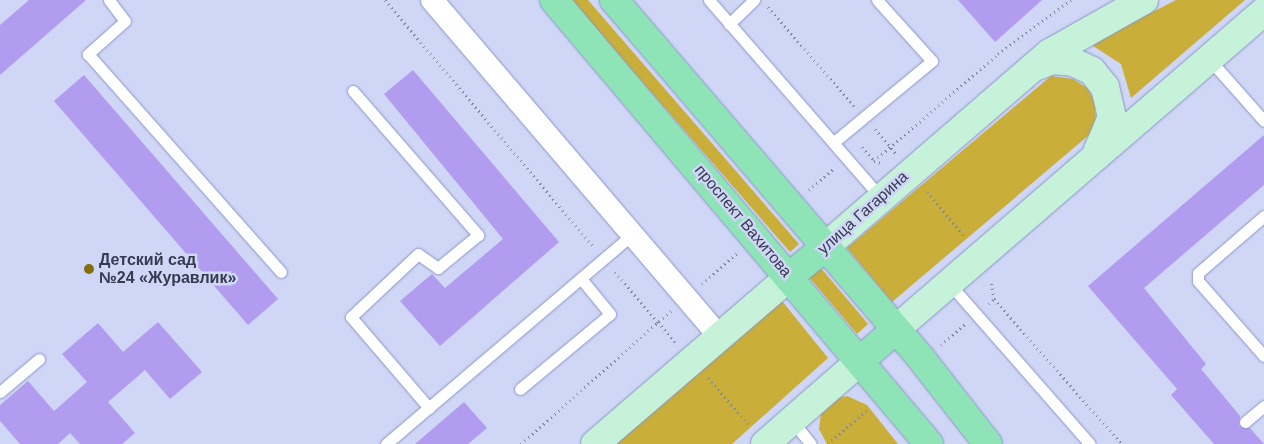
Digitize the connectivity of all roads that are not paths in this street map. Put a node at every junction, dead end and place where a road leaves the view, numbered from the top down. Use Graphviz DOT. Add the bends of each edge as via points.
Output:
graph roads {
  1 [pos="110,0"];
  2 [pos="432,0"];
  3 [pos="554,0"];
  4 [pos="614,0"];
  5 [pos="709,0"];
  6 [pos="754,0"];
  7 [pos="877,0"];
  8 [pos="1144,0"];
  9 [pos="1264,11"];
  10 [pos="729,24"];
  11 [pos="1210,60"];
  12 [pos="1020,76"];
  13 [pos="352,91"];
  14 [pos="1264,122"];
  15 [pos="834,142"];
  16 [pos="1093,159"];
  17 [pos="880,197"];
  18 [pos="1264,216"];
  19 [pos="632,235"];
  20 [pos="825,247"];
  21 [pos="281,272"];
  22 [pos="790,276"];
  23 [pos="583,281"];
  24 [pos="946,281"];
  25 [pos="895,330"];
  26 [pos="722,338"];
  27 [pos="1264,356"];
  28 [pos="39,359"];
  29 [pos="860,361"];
  30 [pos="520,389"];
  31 [pos="0,392"];
  32 [pos="1264,406"];
  33 [pos="429,408"];
  34 [pos="793,422"];
  35 [pos="1245,422"];
  36 [pos="386,444"];
  37 [pos="594,444"];
  38 [pos="765,444"];
  39 [pos="810,444"];
  40 [pos="929,444"];
  41 [pos="988,444"];
  42 [pos="1090,444"];
  1 -- 21 [label="lane" via="126,22 88,54"];
  2 -- 19 [label="street"];
  3 -- 22 [label="main road, проспект Вахитова"];
  4 -- 20 [label="main road"];
  5 -- 10 [label="lane"];
  6 -- 10 [label="lane"];
  7 -- 15 [label="lane" via="932,61"];
  8 -- 12 [label="main road, улица Гагарина" via="1050,52"];
  9 -- 11 [label="main road"];
  10 -- 15 [label="lane"];
  11 -- 14 [label="lane"];
  11 -- 16 [label="main road"];
  12 -- 16 [label="main road" via="1043,63 1063,60 1083,66 1099,79 1109,97 1112,117"];
  12 -- 17 [label="main road, улица Гагарина"];
  13 -- 33 [label="lane" via="478,235 438,268 418,254 351,317"];
  15 -- 17 [label="lane"];
  16 -- 24 [label="main road"];
  17 -- 20 [label="main road, улица Гагарина"];
  18 -- 27 [label="lane" via="1198,273 1198,281"];
  19 -- 23 [label="lane"];
  19 -- 26 [label="street"];
  20 -- 22 [label="main road, улица Гагарина"];
  20 -- 25 [label="main road"];
  22 -- 26 [label="main road, улица Гагарина"];
  22 -- 29 [label="main road, проспект Вахитова"];
  23 -- 30 [label="lane" via="610,314"];
  23 -- 33 [label="lane"];
  24 -- 25 [label="main road"];
  24 -- 42 [label="lane"];
  25 -- 29 [label="main road"];
  25 -- 41 [label="main road"];
  26 -- 37 [label="main road, улица Гагарина"];
  28 -- 31 [label="lane"];
  29 -- 34 [label="main road"];
  29 -- 40 [label="main road, проспект Вахитова"];
  32 -- 35 [label="lane"];
  33 -- 36 [label="lane"];
  34 -- 38 [label="main road"];
  34 -- 39 [label="lane"];
}
